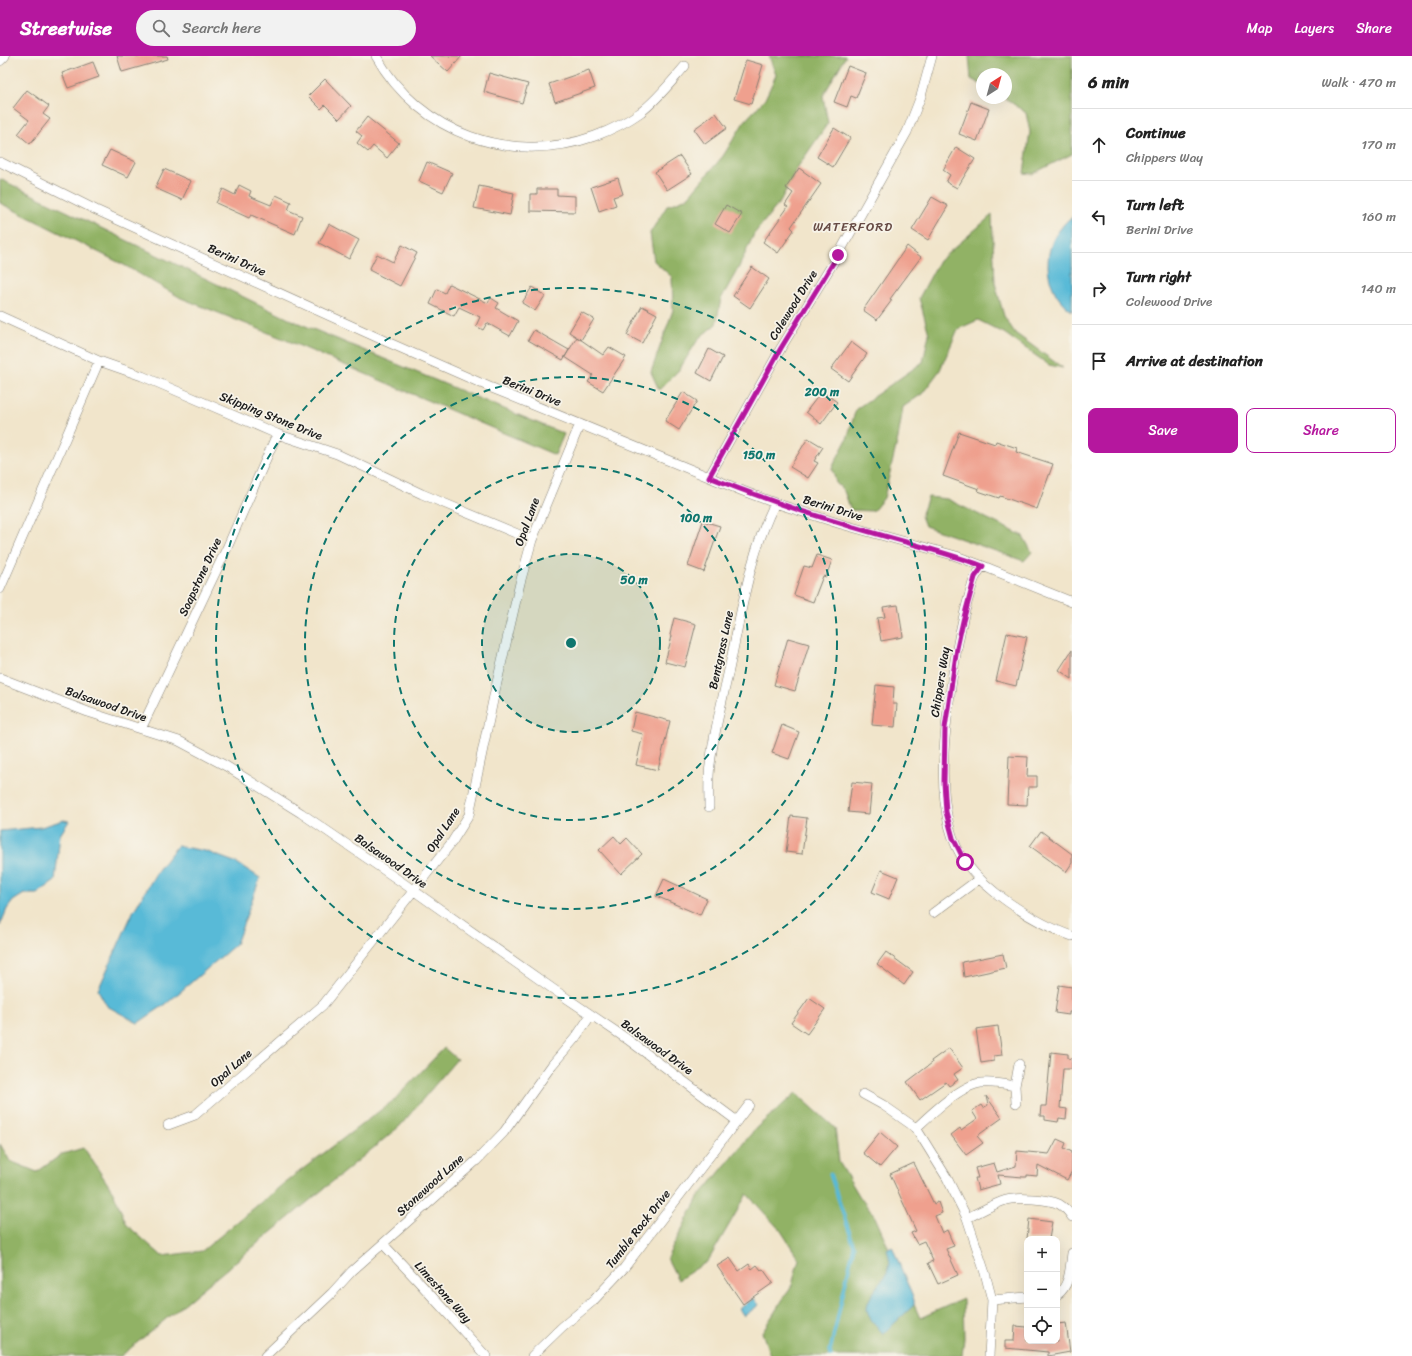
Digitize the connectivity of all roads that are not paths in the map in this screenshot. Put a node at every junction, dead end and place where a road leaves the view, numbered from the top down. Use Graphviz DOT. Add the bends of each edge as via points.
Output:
graph roads {
  1 [pos="5,56"];
  2 [pos="376,56"];
  3 [pos="932,56"];
  4 [pos="0,61"];
  5 [pos="685,66"];
  6 [pos="0,162"];
  7 [pos="0,316"];
  8 [pos="98,361"];
  9 [pos="580,424"];
  10 [pos="277,434"];
  11 [pos="709,477"];
  12 [pos="775,502"];
  13 [pos="532,540"];
  14 [pos="983,566"];
  15 [pos="0,590"];
  16 [pos="1072,602"];
  17 [pos="0,678"];
  18 [pos="141,729"];
  19 [pos="709,807"];
  20 [pos="980,879"];
  21 [pos="414,891"];
  22 [pos="933,913"];
  23 [pos="1072,936"];
  24 [pos="591,1015"];
  25 [pos="1019,1064"];
  26 [pos="1015,1086"];
  27 [pos="863,1094"];
  28 [pos="1016,1103"];
  29 [pos="749,1105"];
  30 [pos="737,1122"];
  31 [pos="168,1125"];
  32 [pos="916,1128"];
  33 [pos="1072,1217"];
  34 [pos="967,1218"];
  35 [pos="383,1244"];
  36 [pos="1072,1253"];
  37 [pos="1060,1292"];
  38 [pos="1024,1297"];
  39 [pos="992,1300"];
  40 [pos="265,1356"];
  41 [pos="486,1356"];
  42 [pos="532,1356"];
  43 [pos="989,1356"];
  1 -- 4 [label="street"];
  2 -- 5 [label="street" via="409,99 442,124 479,140 521,147 562,145 584,140 623,124 662,93"];
  3 -- 11 [label="street, Colewood Drive" via="921,96 907,132"];
  6 -- 9 [label="street, Berini Drive" via="96,210 378,338"];
  7 -- 8 [label="street, Skipping Stone Drive"];
  8 -- 10 [label="street, Skipping Stone Drive" via="142,376"];
  8 -- 15 [label="street"];
  9 -- 11 [label="street, Berini Drive"];
  9 -- 13 [label="street, Opal Lane"];
  10 -- 13 [label="street, Skipping Stone Drive" via="337,454 422,494"];
  10 -- 18 [label="street, Soapstone Drive" via="227,548"];
  11 -- 12 [label="street, Berini Drive"];
  12 -- 14 [label="street, Berini Drive"];
  12 -- 19 [label="street, Bentgrass Lane" via="758,545 742,607 713,742"];
  13 -- 21 [label="street, Opal Lane" via="520,583 469,815 452,842"];
  14 -- 16 [label="street, Berini Drive"];
  14 -- 20 [label="street, Chippers Way" via="975,577 958,641 945,728 944,762 946,812 953,838 965,862"];
  17 -- 18 [label="street, Balsawood Drive" via="88,712"];
  18 -- 21 [label="street, Balsawood Drive" via="179,741 226,766 301,813"];
  20 -- 22 [label="street"];
  20 -- 23 [label="street, Chippers Way" via="1038,922"];
  21 -- 24 [label="street, Balsawood Drive"];
  21 -- 31 [label="street, Opal Lane" via="324,1005 195,1115"];
  24 -- 30 [label="street, Balsawood Drive"];
  24 -- 35 [label="street, Stonewood Lane" via="504,1132"];
  25 -- 26 [label="street"];
  26 -- 28 [label="street"];
  26 -- 32 [label="street" via="980,1083 964,1089"];
  27 -- 32 [label="street"];
  29 -- 30 [label="street, Tumble Rock Drive"];
  30 -- 42 [label="street, Tumble Rock Drive" via="624,1268 593,1301"];
  32 -- 34 [label="street" via="947,1178"];
  33 -- 34 [label="street" via="1058,1204 1016,1199 1007,1200"];
  34 -- 39 [label="street"];
  35 -- 40 [label="street, Stonewood Lane"];
  35 -- 41 [label="street, Limestone Way"];
  36 -- 37 [label="street" via="1068,1283"];
  38 -- 39 [label="street"];
  39 -- 43 [label="street"];
}
